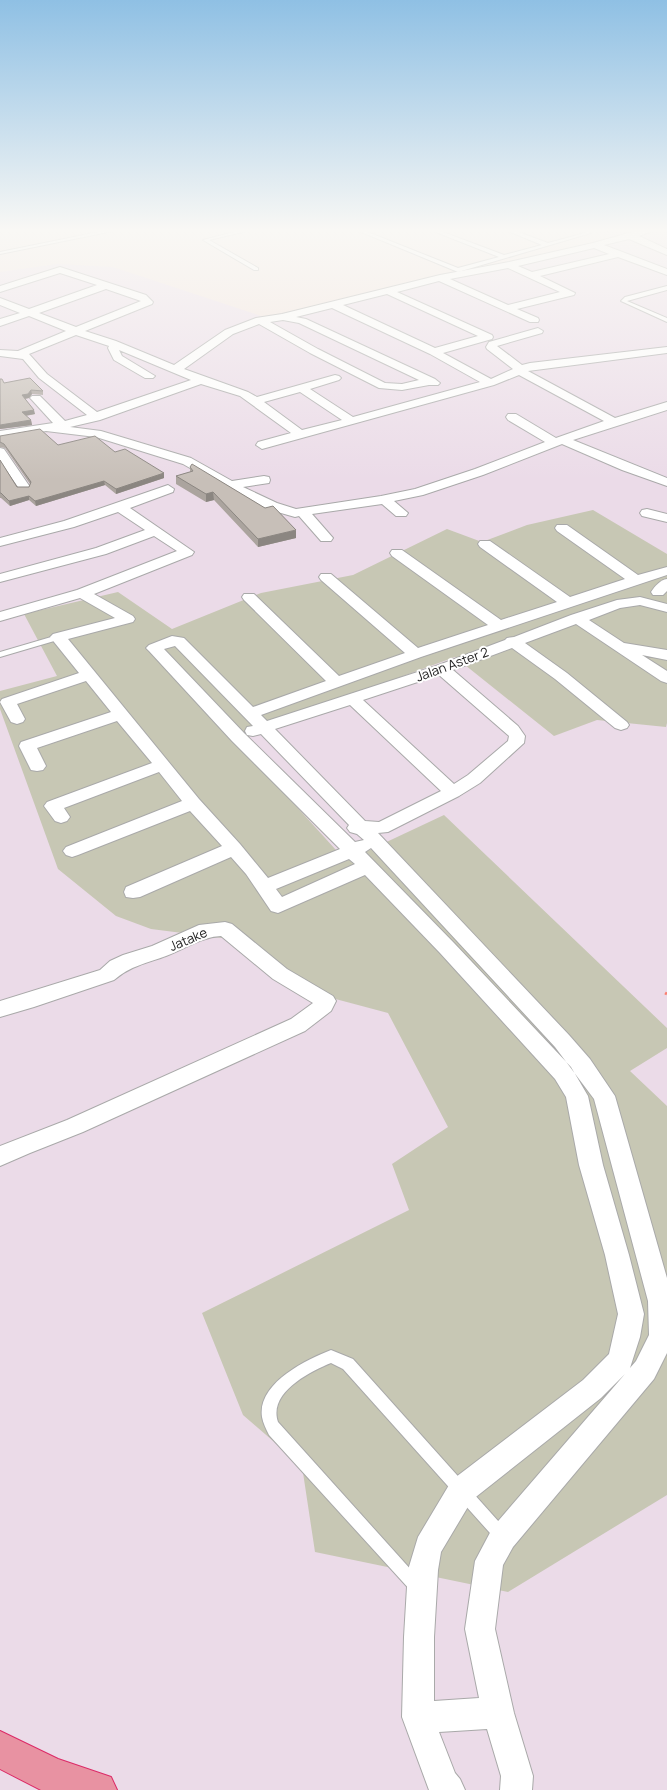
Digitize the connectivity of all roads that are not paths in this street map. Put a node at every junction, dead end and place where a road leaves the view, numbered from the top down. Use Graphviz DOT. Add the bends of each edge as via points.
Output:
graph roads {
  1 [pos="28,313"];
  2 [pos="31,313"];
  3 [pos="121,313"];
  4 [pos="299,313"];
  5 [pos="350,313"];
  6 [pos="435,313"];
  7 [pos="517,313"];
  8 [pos="650,313"];
  9 [pos="282,317"];
  10 [pos="260,320"];
  11 [pos="534,320"];
  12 [pos="667,320"];
  13 [pos="0,322"];
  14 [pos="75,331"];
  15 [pos="538,331"];
  16 [pos="444,339"];
  17 [pos="112,343"];
  18 [pos="419,346"];
  19 [pos="667,350"];
  20 [pos="434,352"];
  21 [pos="0,353"];
  22 [pos="19,354"];
  23 [pos="176,368"];
  24 [pos="524,373"];
  25 [pos="149,376"];
  26 [pos="335,378"];
  27 [pos="201,380"];
  28 [pos="431,381"];
  29 [pos="490,382"];
  30 [pos="300,387"];
  31 [pos="454,392"];
  32 [pos="36,398"];
  33 [pos="255,401"];
  34 [pos="667,406"];
  35 [pos="96,417"];
  36 [pos="512,417"];
  37 [pos="350,420"];
  38 [pos="614,422"];
  39 [pos="62,425"];
  40 [pos="48,428"];
  41 [pos="299,434"];
  42 [pos="1,435"];
  43 [pos="559,441"];
  44 [pos="262,445"];
  45 [pos="0,452"];
  46 [pos="264,480"];
  47 [pos="667,482"];
  48 [pos="230,485"];
  49 [pos="24,487"];
  50 [pos="168,489"];
  51 [pos="384,500"];
  52 [pos="120,507"];
  53 [pos="302,512"];
  54 [pos="401,513"];
  55 [pos="647,513"];
  56 [pos="667,518"];
  57 [pos="562,528"];
  58 [pos="154,532"];
  59 [pos="326,538"];
  60 [pos="0,542"];
  61 [pos="485,544"];
  62 [pos="397,553"];
  63 [pos="667,571"];
  64 [pos="326,577"];
  65 [pos="0,578"];
  66 [pos="636,580"];
  67 [pos="82,593"];
  68 [pos="249,597"];
  69 [pos="568,603"];
  70 [pos="667,608"];
  71 [pos="0,617"];
  72 [pos="576,618"];
  73 [pos="499,626"];
  74 [pos="58,637"];
  75 [pos="512,641"];
  76 [pos="617,645"];
  77 [pos="416,654"];
  78 [pos="0,655"];
  79 [pos="667,655"];
  80 [pos="442,669"];
  81 [pos="88,675"];
  82 [pos="667,678"];
  83 [pos="336,682"];
  84 [pos="353,699"];
  85 [pos="121,714"];
  86 [pos="17,719"];
  87 [pos="257,721"];
  88 [pos="621,725"];
  89 [pos="238,737"];
  90 [pos="163,765"];
  91 [pos="37,766"];
  92 [pos="453,792"];
  93 [pos="193,803"];
  94 [pos="61,817"];
  95 [pos="373,832"];
  96 [pos="345,843"];
  97 [pos="234,848"];
  98 [pos="72,851"];
  99 [pos="368,866"];
  100 [pos="264,888"];
  101 [pos="133,892"];
  102 [pos="0,1009"];
  103 [pos="577,1096"];
  104 [pos="604,1096"];
  105 [pos="0,1157"];
  106 [pos="462,1490"];
  107 [pos="503,1537"];
  108 [pos="422,1593"];
  109 [pos="498,1713"];
  110 [pos="418,1717"];
  111 [pos="0,1749"];
  112 [pos="98,1790"];
  113 [pos="449,1790"];
  114 [pos="516,1790"];
  1 -- 13 [label="street"];
  2 -- 14 [label="street"];
  3 -- 14 [label="street"];
  4 -- 9 [label="street"];
  5 -- 18 [label="street"];
  6 -- 20 [label="street" via="488,337"];
  7 -- 11 [label="street"];
  8 -- 12 [label="lane"];
  9 -- 10 [label="street"];
  9 -- 28 [label="street" via="302,321"];
  10 -- 23 [label="street" via="229,332"];
  10 -- 28 [label="street" via="383,386 402,387"];
  14 -- 17 [label="street"];
  14 -- 22 [label="street"];
  15 -- 24 [label="street" via="491,345"];
  16 -- 18 [label="street"];
  17 -- 23 [label="street"];
  17 -- 25 [label="street" via="118,358"];
  18 -- 20 [label="street"];
  19 -- 24 [label="street" via="536,364"];
  20 -- 29 [label="street"];
  21 -- 22 [label="street"];
  22 -- 35 [label="street" via="27,357 43,376"];
  23 -- 27 [label="street"];
  24 -- 29 [label="street"];
  24 -- 38 [label="street"];
  26 -- 30 [label="street"];
  27 -- 33 [label="street" via="236,391"];
  27 -- 35 [label="street"];
  28 -- 31 [label="street"];
  29 -- 31 [label="street"];
  30 -- 33 [label="street"];
  30 -- 37 [label="street"];
  31 -- 37 [label="street"];
  32 -- 39 [label="street"];
  33 -- 41 [label="street"];
  34 -- 38 [label="street"];
  35 -- 39 [label="street"];
  36 -- 43 [label="street"];
  37 -- 41 [label="street"];
  38 -- 43 [label="street"];
  39 -- 40 [label="street"];
  40 -- 42 [label="street"];
  40 -- 48 [label="street" via="97,434 187,461"];
  41 -- 44 [label="street"];
  42 -- 45 [label="street" via="9,447"];
  43 -- 47 [label="street"];
  43 -- 51 [label="street" via="461,478"];
  45 -- 49 [label="street"];
  46 -- 48 [label="street"];
  48 -- 53 [label="street" via="272,506"];
  50 -- 52 [label="street"];
  51 -- 53 [label="street"];
  51 -- 54 [label="street"];
  52 -- 58 [label="street"];
  52 -- 60 [label="street" via="70,524"];
  53 -- 59 [label="street"];
  55 -- 56 [label="street"];
  57 -- 66 [label="street"];
  58 -- 65 [label="street" via="101,551"];
  58 -- 67 [label="street" via="187,552"];
  61 -- 69 [label="street"];
  62 -- 73 [label="street"];
  63 -- 66 [label="street"];
  64 -- 77 [label="street"];
  66 -- 69 [label="street"];
  67 -- 71 [label="street"];
  67 -- 74 [label="street" via="128,619"];
  68 -- 83 [label="street"];
  69 -- 73 [label="street"];
  70 -- 72 [label="street, Jalan Aster 2" via="640,601 626,602"];
  72 -- 75 [label="street, Jalan Aster 2"];
  72 -- 76 [label="street"];
  73 -- 77 [label="street"];
  74 -- 78 [label="lane"];
  74 -- 81 [label="street"];
  75 -- 80 [label="street, Jalan Aster 2"];
  75 -- 88 [label="street" via="561,676"];
  76 -- 79 [label="street"];
  76 -- 82 [label="street"];
  77 -- 83 [label="street"];
  80 -- 84 [label="street, Jalan Aster 2"];
  80 -- 92 [label="street" via="517,736 516,743 474,779"];
  81 -- 85 [label="street"];
  81 -- 86 [label="street" via="8,702"];
  83 -- 87 [label="street"];
  84 -- 87 [label="street, Jalan Aster 2"];
  84 -- 92 [label="street"];
  85 -- 90 [label="street"];
  85 -- 91 [label="street" via="27,746"];
  87 -- 89 [label="street, Jalan Aster 2"];
  87 -- 89 [label="street" via="179,641 154,647"];
  87 -- 95 [label="street"];
  89 -- 96 [label="street"];
  90 -- 93 [label="street"];
  90 -- 94 [label="street" via="53,806"];
  92 -- 95 [label="street"];
  93 -- 97 [label="street"];
  93 -- 98 [label="street"];
  95 -- 96 [label="street"];
  95 -- 104 [label="street" via="562,1042"];
  96 -- 99 [label="street"];
  96 -- 100 [label="street"];
  97 -- 100 [label="street"];
  97 -- 101 [label="street"];
  99 -- 100 [label="street" via="278,906"];
  99 -- 103 [label="street" via="516,1021 563,1073"];
  102 -- 105 [label="street, Jatake" via="94,980 130,960 159,951 206,930 217,929 225,929 280,974 326,1001 324,1006 298,1025 75,1126"];
  103 -- 104 [label="street"];
  103 -- 106 [label="street" via="591,1165 631,1314 620,1361 592,1389"];
  104 -- 107 [label="street" via="661,1301 662,1336 645,1370"];
  106 -- 107 [label="lane"];
  106 -- 108 [label="street" via="428,1547"];
  106 -- 108 [label="lane" via="348,1364 331,1356 300,1371 274,1395 269,1415 274,1430"];
  107 -- 109 [label="street" via="489,1561 480,1629"];
  108 -- 110 [label="street"];
  109 -- 110 [label="street"];
  109 -- 114 [label="street" via="517,1776"];
  110 -- 113 [label="street" via="443,1784"];
  111 -- 112 [label="highway" via="52,1776"];
}
